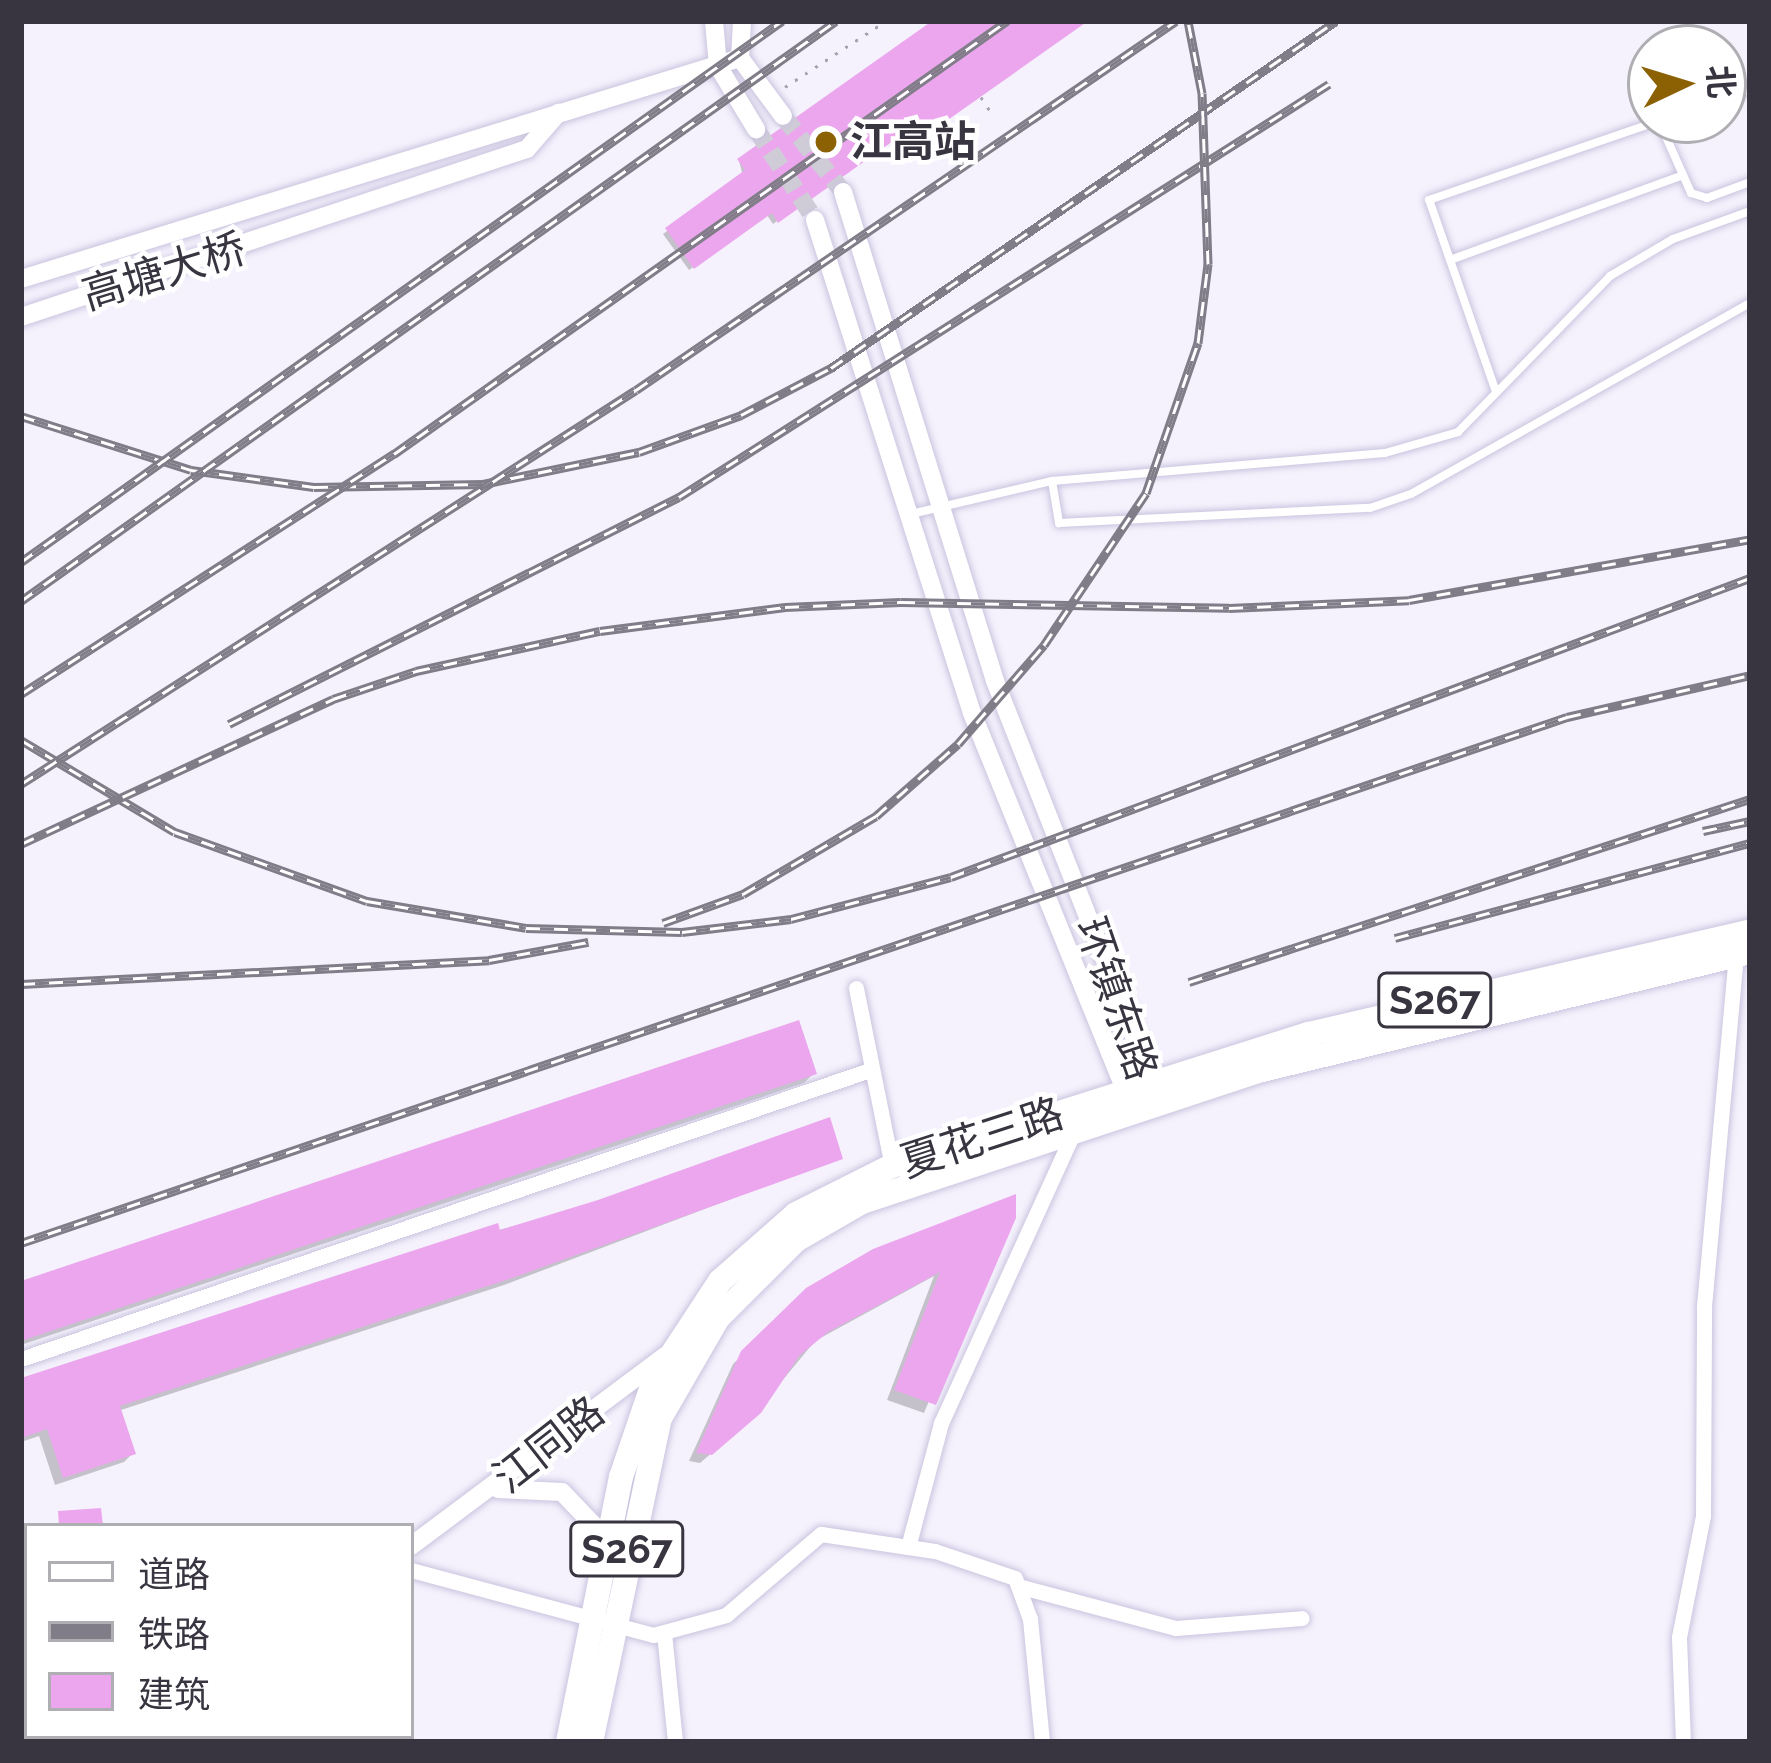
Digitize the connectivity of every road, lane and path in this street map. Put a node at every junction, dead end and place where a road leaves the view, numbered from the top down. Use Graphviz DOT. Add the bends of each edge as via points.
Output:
graph roads {
  1 [pos="714,21"];
  2 [pos="742,21"];
  3 [pos="886,21"];
  4 [pos="740,58"];
  5 [pos="718,65"];
  6 [pos="981,97"];
  7 [pos="769,99"];
  8 [pos="990,111"];
  9 [pos="558,112"];
  10 [pos="783,116"];
  11 [pos="756,129"];
  12 [pos="1627,131"];
  13 [pos="1670,144"];
  14 [pos="1683,175"];
  15 [pos="1750,182"];
  16 [pos="843,193"];
  17 [pos="1750,211"];
  18 [pos="814,220"];
  19 [pos="1450,260"];
  20 [pos="21,280"];
  21 [pos="1750,303"];
  22 [pos="21,317"];
  23 [pos="1495,389"];
  24 [pos="1052,481"];
  25 [pos="943,507"];
  26 [pos="910,515"];
  27 [pos="1743,943"];
  28 [pos="856,988"];
  29 [pos="870,1070"];
  30 [pos="1126,1092"];
  31 [pos="1151,1095"];
  32 [pos="1074,1131"];
  33 [pos="892,1166"];
  34 [pos="678,1358"];
  35 [pos="21,1359"];
  36 [pos="494,1490"];
  37 [pos="607,1539"];
  38 [pos="414,1544"];
  39 [pos="908,1547"];
  40 [pos="414,1571"];
  41 [pos="1018,1586"];
  42 [pos="1302,1618"];
  43 [pos="602,1623"];
  44 [pos="664,1634"];
  45 [pos="568,1742"];
  46 [pos="591,1742"];
  47 [pos="675,1742"];
  48 [pos="1042,1742"];
  49 [pos="1683,1742"];
  1 -- 5 [label="street"];
  2 -- 4 [label="street"];
  3 -- 7 [label="path"];
  4 -- 5 [label="street, 高塘大桥"];
  4 -- 7 [label="street"];
  5 -- 9 [label="street, 高塘大桥"];
  5 -- 11 [label="street"];
  6 -- 8 [label="path"];
  7 -- 10 [label="street"];
  9 -- 20 [label="street, 高塘大桥"];
  9 -- 22 [label="street, 高塘大桥" via="527,149"];
  12 -- 19 [label="lane" via="1429,200"];
  13 -- 14 [label="lane"];
  14 -- 15 [label="lane" via="1691,193 1707,198"];
  14 -- 19 [label="lane"];
  16 -- 25 [label="street, 环镇东路"];
  17 -- 23 [label="lane" via="1673,239 1610,276"];
  18 -- 26 [label="street, 环镇东路"];
  19 -- 23 [label="lane"];
  21 -- 24 [label="lane" via="1411,494 1370,508 1059,523"];
  23 -- 24 [label="lane" via="1458,432 1385,453"];
  24 -- 25 [label="lane"];
  25 -- 26 [label="lane"];
  25 -- 31 [label="street, 环镇东路" via="995,681"];
  26 -- 30 [label="street, 环镇东路" via="972,712"];
  27 -- 31 [label="main road, 夏花三路 / S267"];
  27 -- 49 [label="street" via="1703,1306 1703,1516 1679,1637"];
  28 -- 29 [label="street"];
  29 -- 33 [label="street"];
  29 -- 35 [label="street"];
  30 -- 31 [label="main road, 夏花三路 / S267"];
  30 -- 33 [label="main road, 夏花三路 / S267"];
  31 -- 32 [label="main road, 夏花三路 / S267"];
  32 -- 34 [label="main road, 夏花三路 / S267" via="827,1219 757,1272"];
  32 -- 39 [label="street" via="941,1424"];
  33 -- 34 [label="main road, 夏花三路 / S267" via="826,1195 772,1232 720,1281"];
  34 -- 36 [label="street, 江同路"];
  34 -- 37 [label="main road, 夏花三路 / S267" via="640,1413"];
  34 -- 43 [label="main road, 夏花三路 / S267"];
  36 -- 37 [label="street" via="562,1492"];
  36 -- 38 [label="street, 江同路"];
  37 -- 43 [label="main road, 夏花三路 / S267"];
  39 -- 41 [label="street" via="1015,1577"];
  39 -- 44 [label="street" via="821,1534 726,1615"];
  40 -- 43 [label="street"];
  41 -- 42 [label="street" via="1176,1628"];
  41 -- 48 [label="street" via="1030,1618"];
  43 -- 44 [label="street"];
  43 -- 45 [label="main road, 夏花三路 / S267"];
  43 -- 46 [label="main road, 夏花三路 / S267"];
  44 -- 47 [label="street"];
}
